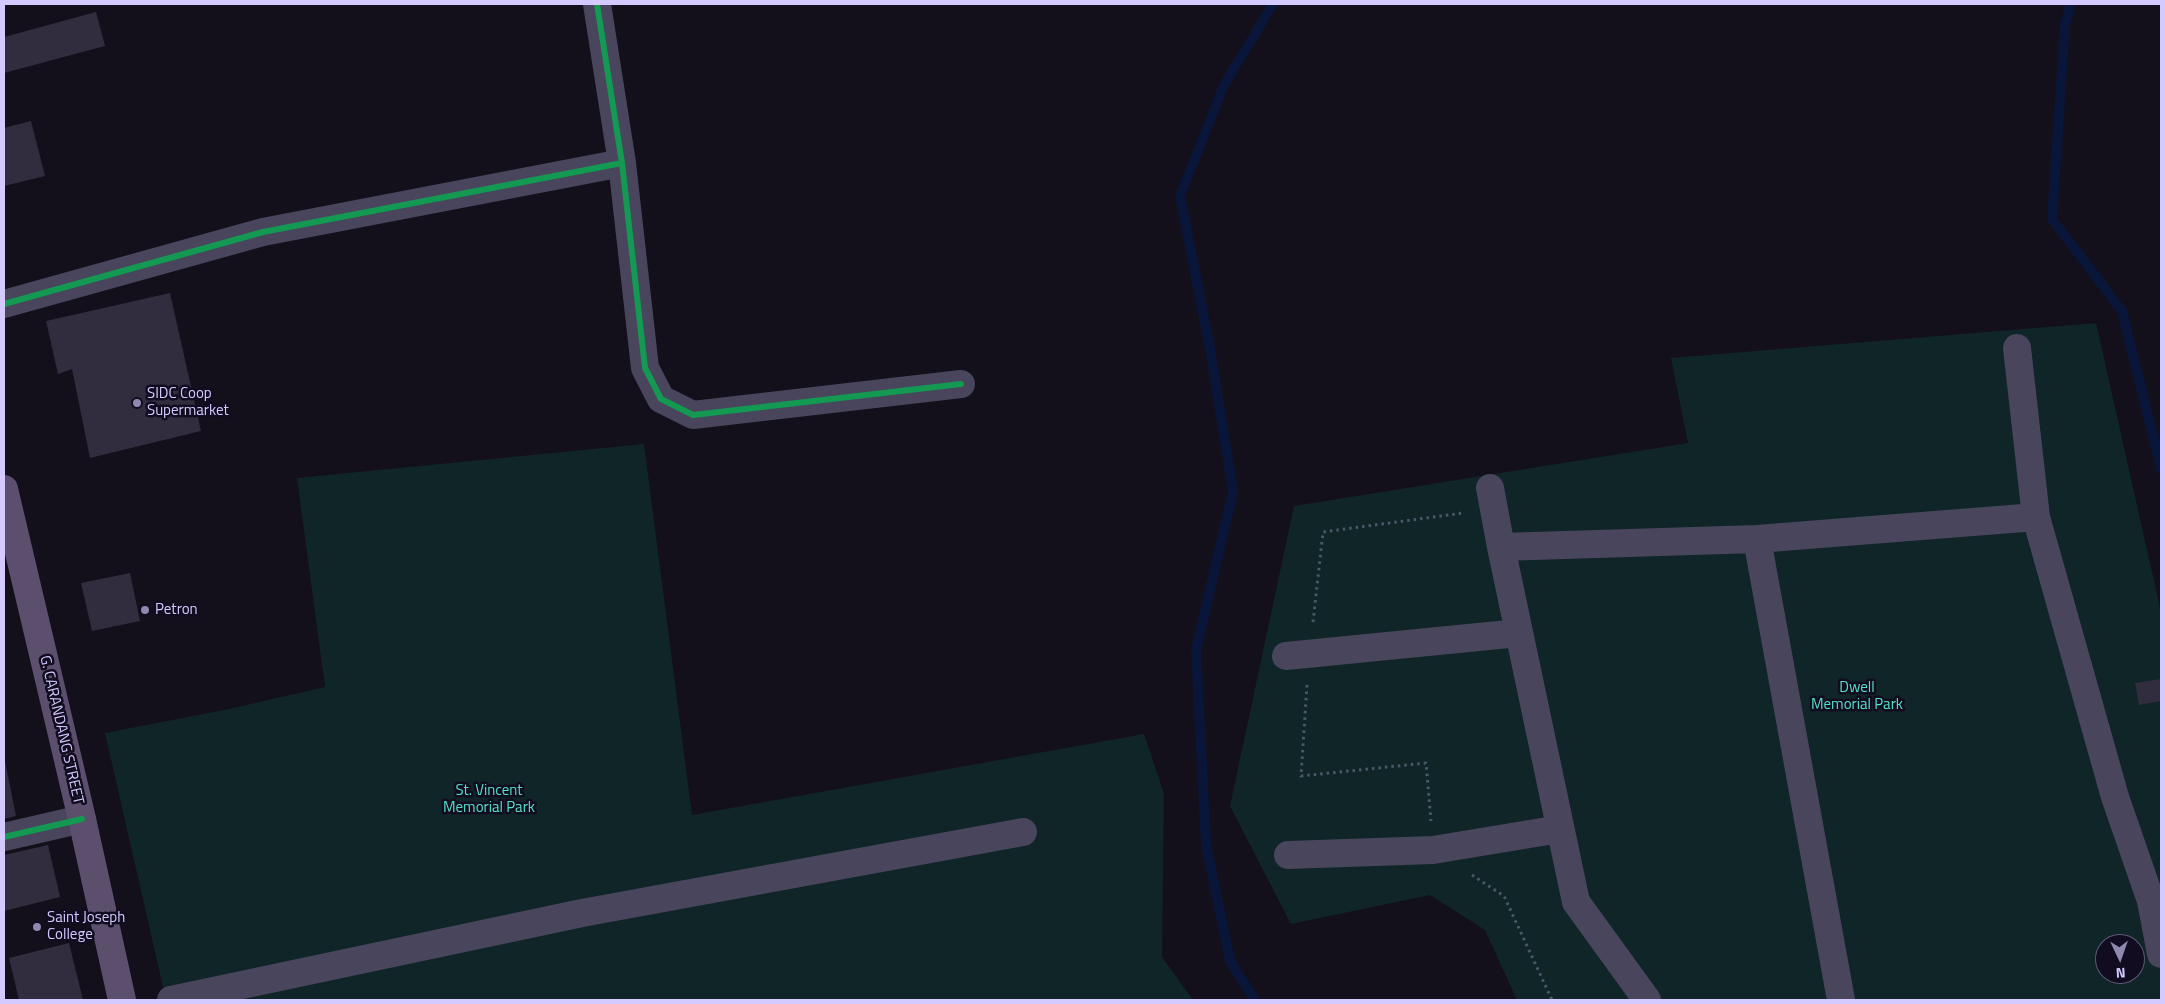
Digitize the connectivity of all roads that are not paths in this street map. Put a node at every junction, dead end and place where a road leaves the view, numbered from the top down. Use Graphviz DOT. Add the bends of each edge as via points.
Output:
graph roads {
  1 [pos="596,4"];
  2 [pos="622,163"];
  3 [pos="4,304"];
  4 [pos="2016,348"];
  5 [pos="961,384"];
  6 [pos="4,489"];
  7 [pos="1492,498"];
  8 [pos="2036,517"];
  9 [pos="1757,539"];
  10 [pos="1501,547"];
  11 [pos="1519,633"];
  12 [pos="1297,655"];
  13 [pos="82,819"];
  14 [pos="1560,829"];
  15 [pos="1023,832"];
  16 [pos="4,837"];
  17 [pos="1288,855"];
  18 [pos="2161,954"];
  19 [pos="122,1000"];
  20 [pos="171,1000"];
  21 [pos="1647,1000"];
  22 [pos="1840,1000"];
  1 -- 2 [label="street"];
  2 -- 3 [label="street" via="263,232"];
  2 -- 5 [label="street" via="645,368 661,399 694,415"];
  4 -- 8 [label="street"];
  6 -- 13 [label="main road, G. CARANDANG STREET"];
  7 -- 10 [label="street"];
  8 -- 9 [label="street"];
  8 -- 18 [label="street" via="2115,797 2151,901"];
  9 -- 10 [label="street"];
  9 -- 22 [label="street"];
  10 -- 11 [label="street"];
  11 -- 12 [label="street"];
  11 -- 14 [label="street"];
  13 -- 16 [label="street"];
  13 -- 19 [label="main road, G. CARANDANG STREET"];
  14 -- 17 [label="street" via="1433,850"];
  14 -- 21 [label="street" via="1576,902"];
  15 -- 20 [label="street" via="582,913"];
}
